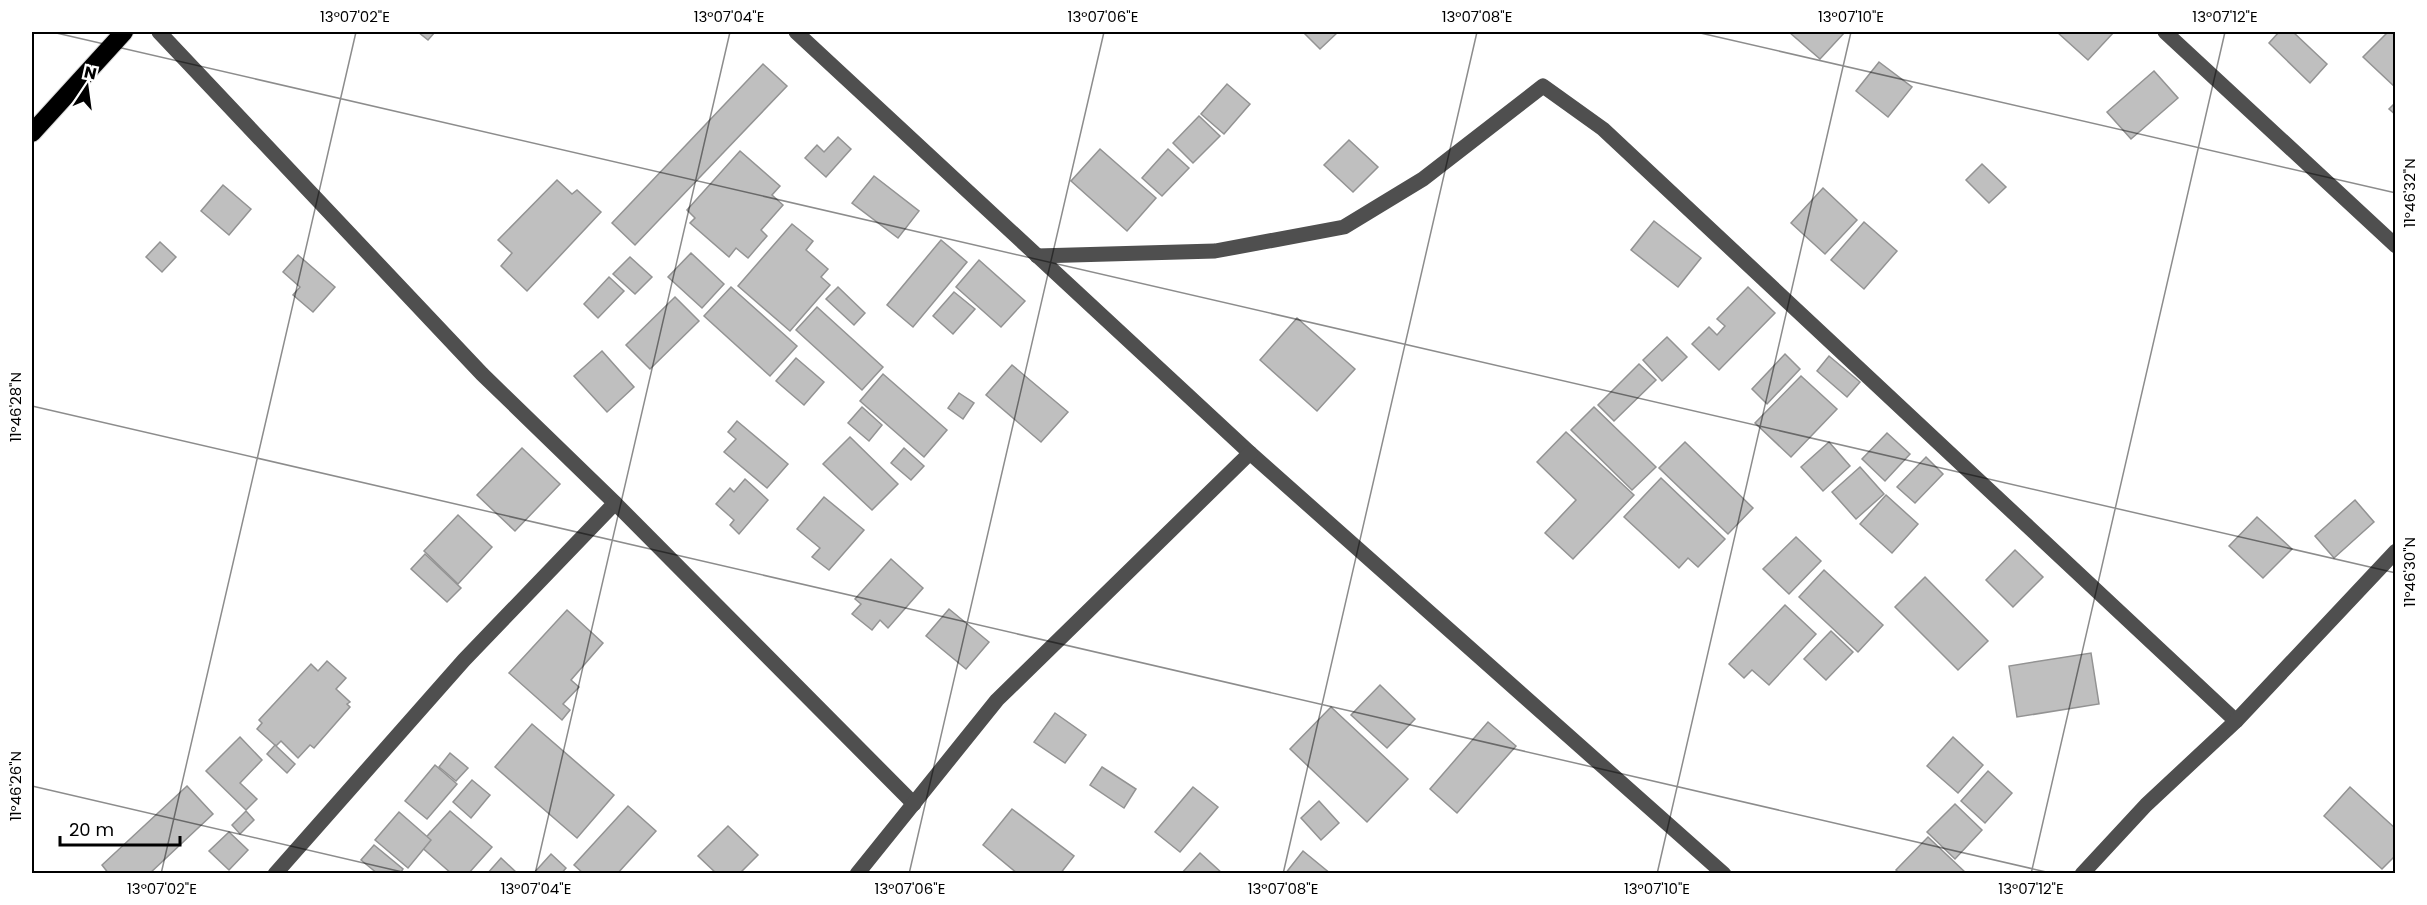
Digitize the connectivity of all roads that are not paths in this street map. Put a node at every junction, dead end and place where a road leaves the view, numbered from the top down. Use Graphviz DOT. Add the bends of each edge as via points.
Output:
graph roads {
  1 [pos="124,32"];
  2 [pos="159,32"];
  3 [pos="796,32"];
  4 [pos="2165,32"];
  5 [pos="32,133"];
  6 [pos="2396,246"];
  7 [pos="1037,256"];
  8 [pos="1250,453"];
  9 [pos="615,503"];
  10 [pos="2396,551"];
  11 [pos="2236,722"];
  12 [pos="914,804"];
  13 [pos="275,873"];
  14 [pos="857,873"];
  15 [pos="1725,873"];
  16 [pos="2082,873"];
  1 -- 5 [label="highway"];
  2 -- 9 [label="street" via="482,374"];
  3 -- 7 [label="street"];
  4 -- 6 [label="street"];
  7 -- 8 [label="street"];
  7 -- 11 [label="street" via="1215,251 1344,227 1423,179 1543,86 1603,129"];
  8 -- 12 [label="street" via="998,700"];
  8 -- 15 [label="street"];
  9 -- 12 [label="street"];
  9 -- 13 [label="street" via="464,660"];
  10 -- 11 [label="street"];
  11 -- 16 [label="street" via="2146,805"];
  12 -- 14 [label="street"];
}
